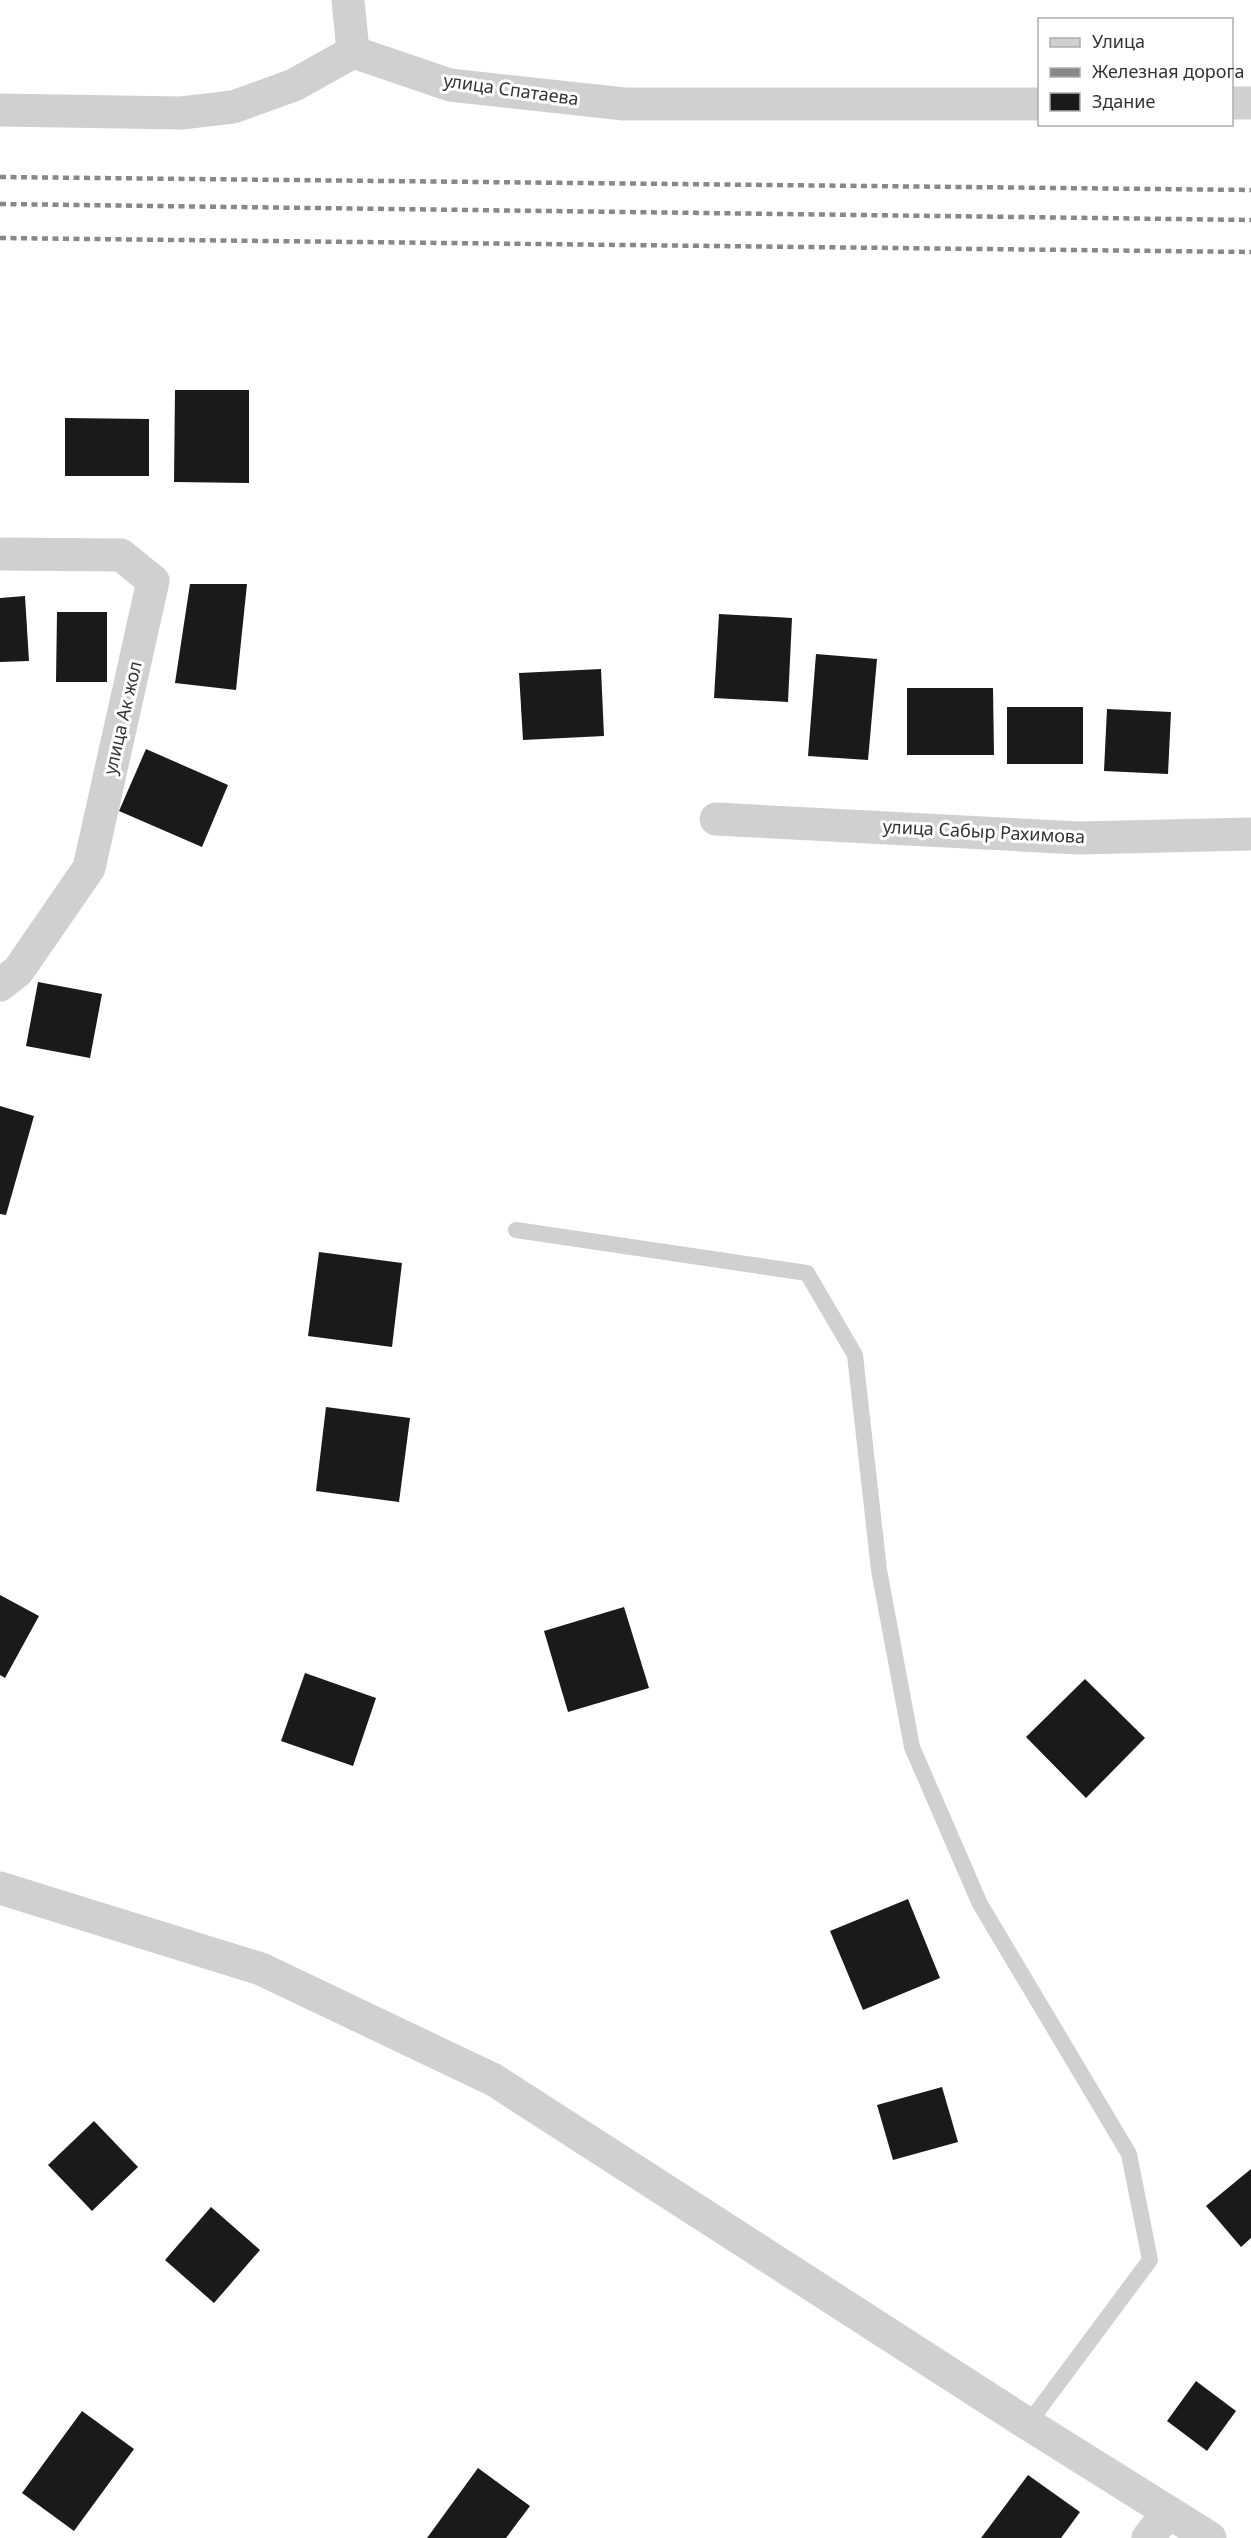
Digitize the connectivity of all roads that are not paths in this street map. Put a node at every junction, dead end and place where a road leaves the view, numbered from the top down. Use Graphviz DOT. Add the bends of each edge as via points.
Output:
graph roads {
  1 [pos="348,0"];
  2 [pos="353,52"];
  3 [pos="1233,103"];
  4 [pos="1251,103"];
  5 [pos="1038,104"];
  6 [pos="0,110"];
  7 [pos="0,554"];
  8 [pos="716,819"];
  9 [pos="1251,834"];
  10 [pos="0,985"];
  11 [pos="516,1230"];
  12 [pos="0,1888"];
  13 [pos="1028,2424"];
  14 [pos="1168,2512"];
  15 [pos="1148,2538"];
  16 [pos="1210,2538"];
  1 -- 2 [label="street"];
  2 -- 5 [label="street, улица Спатаева" via="450,85 624,104"];
  2 -- 6 [label="street" via="294,85 233,107 181,113"];
  3 -- 4 [label="street"];
  7 -- 10 [label="street, улица Ак жол" via="121,555 153,581 89,868 18,971"];
  8 -- 9 [label="street, улица Сабыр Рахимова" via="1079,838"];
  11 -- 13 [label="lane" via="807,1273 855,1355 879,1570 912,1747 980,1904 1129,2154 1150,2260"];
  12 -- 13 [label="street" via="261,1969 494,2080"];
  13 -- 14 [label="street"];
  14 -- 15 [label="street"];
  14 -- 16 [label="street"];
}
